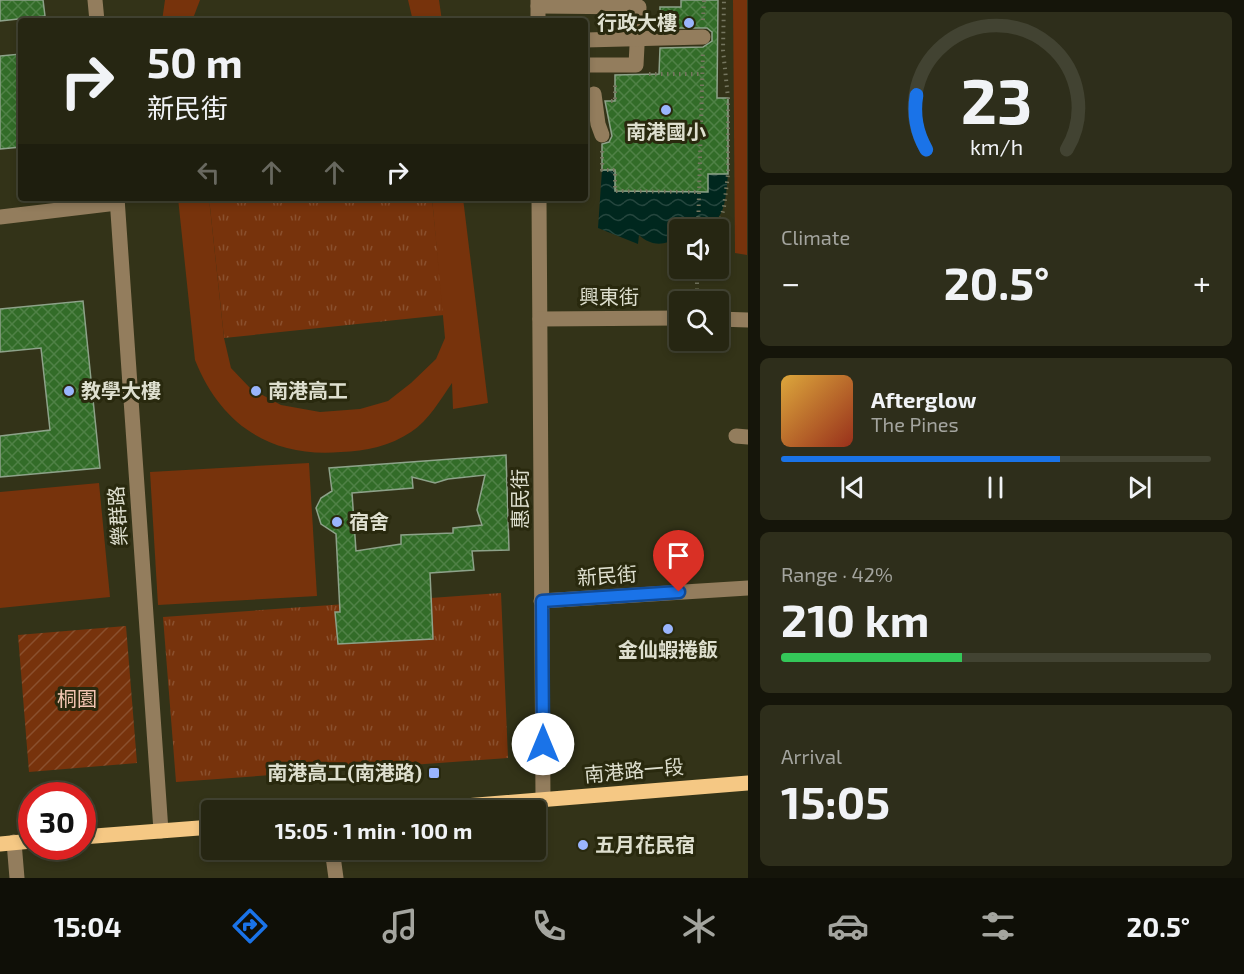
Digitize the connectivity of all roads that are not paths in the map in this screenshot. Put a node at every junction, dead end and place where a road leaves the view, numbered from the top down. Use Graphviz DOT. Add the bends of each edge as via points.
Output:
graph roads {
  1 [pos="95,0"];
  2 [pos="538,9"];
  3 [pos="97,18"];
  4 [pos="703,37"];
  5 [pos="591,39"];
  6 [pos="638,39"];
  7 [pos="588,65"];
  8 [pos="598,98"];
  9 [pos="602,135"];
  10 [pos="110,201"];
  11 [pos="117,201"];
  12 [pos="538,201"];
  13 [pos="0,217"];
  14 [pos="669,318"];
  15 [pos="540,319"];
  16 [pos="729,319"];
  17 [pos="747,320"];
  18 [pos="747,588"];
  19 [pos="542,601"];
  20 [pos="747,783"];
  21 [pos="543,800"];
  22 [pos="201,827"];
  23 [pos="162,831"];
  24 [pos="96,836"];
  25 [pos="7,843"];
  26 [pos="334,860"];
  27 [pos="17,878"];
  28 [pos="336,878"];
  1 -- 3 [label="street"];
  2 -- 6 [label="street" via="639,7"];
  4 -- 6 [label="street"];
  5 -- 6 [label="street"];
  6 -- 7 [label="street" via="636,65"];
  8 -- 9 [label="street"];
  10 -- 13 [label="street"];
  11 -- 23 [label="street, 樂群路"];
  12 -- 15 [label="street, 惠民街"];
  14 -- 15 [label="street, 興東街"];
  15 -- 19 [label="street, 惠民街"];
  16 -- 17 [label="street"];
  18 -- 19 [label="street, 新民街"];
  19 -- 21 [label="street, 惠民街"];
  20 -- 21 [label="main road, 南港路一段"];
  22 -- 23 [label="main road"];
  23 -- 24 [label="main road"];
  25 -- 27 [label="street"];
  26 -- 28 [label="street"];
}
